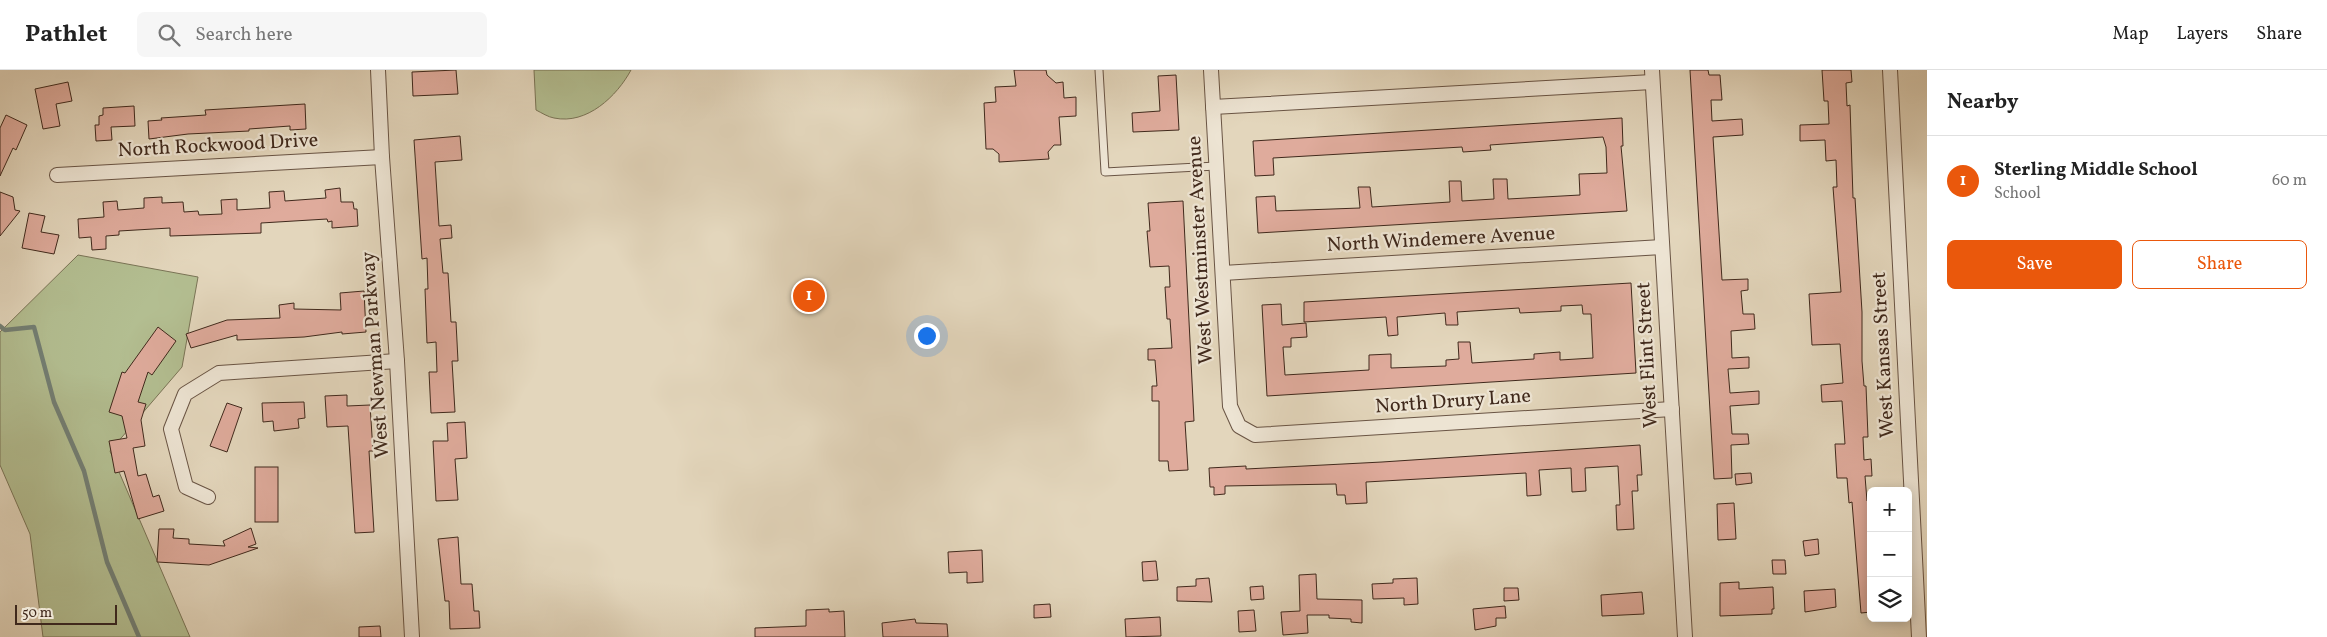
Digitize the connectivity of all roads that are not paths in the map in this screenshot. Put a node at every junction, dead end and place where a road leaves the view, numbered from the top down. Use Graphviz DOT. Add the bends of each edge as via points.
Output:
graph roads {
  1 [pos="378,70"];
  2 [pos="1099,70"];
  3 [pos="1211,70"];
  4 [pos="1890,70"];
  5 [pos="1652,76"];
  6 [pos="1213,107"];
  7 [pos="382,156"];
  8 [pos="1216,166"];
  9 [pos="57,175"];
  10 [pos="1662,247"];
  11 [pos="1223,272"];
  12 [pos="398,361"];
  13 [pos="1672,409"];
  14 [pos="1239,426"];
  15 [pos="208,497"];
  16 [pos="412,637"];
  17 [pos="1685,637"];
  18 [pos="1919,637"];
  1 -- 7 [label="street, West Newman Parkway"];
  2 -- 8 [label="lane" via="1105,172"];
  3 -- 6 [label="street, West Westminster Avenue"];
  4 -- 18 [label="street, West Kansas Street"];
  5 -- 6 [label="street"];
  5 -- 10 [label="street, West Flint Street"];
  6 -- 8 [label="street, West Westminster Avenue"];
  7 -- 9 [label="street, North Rockwood Drive"];
  7 -- 12 [label="street, West Newman Parkway"];
  8 -- 11 [label="street, West Westminster Avenue"];
  10 -- 11 [label="street, North Windemere Avenue"];
  10 -- 13 [label="street, West Flint Street"];
  11 -- 14 [label="street, West Westminster Avenue" via="1230,406"];
  12 -- 15 [label="street" via="219,373 185,394 171,429 186,487"];
  12 -- 16 [label="street, West Newman Parkway"];
  13 -- 14 [label="street, North Drury Lane" via="1255,435"];
  13 -- 17 [label="street, West Flint Street"];
}
